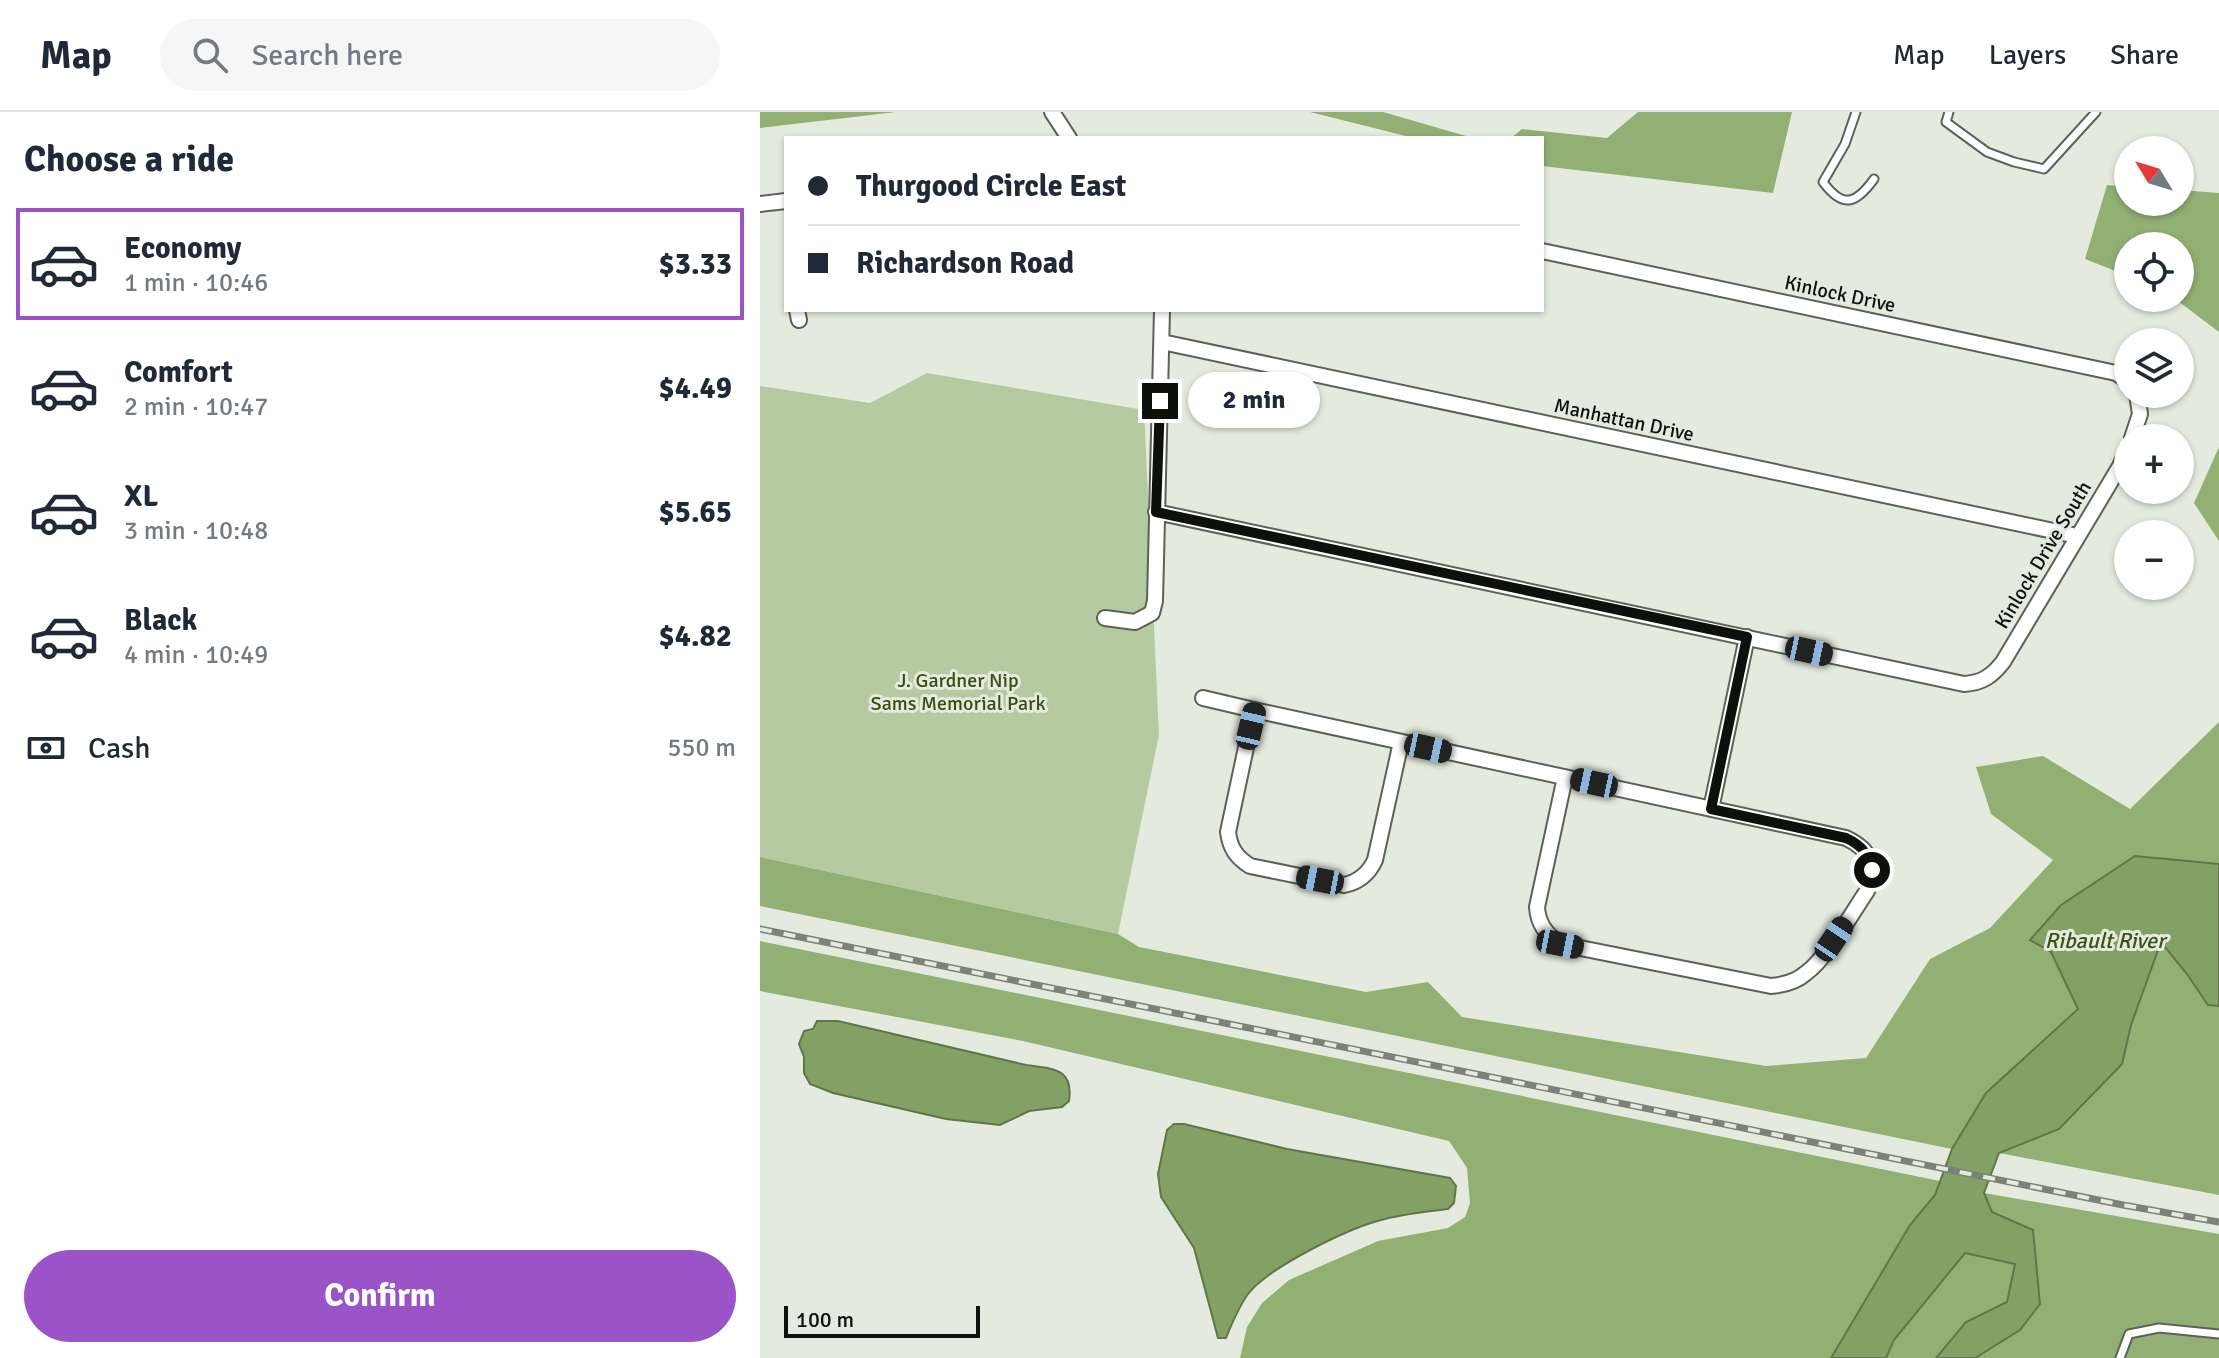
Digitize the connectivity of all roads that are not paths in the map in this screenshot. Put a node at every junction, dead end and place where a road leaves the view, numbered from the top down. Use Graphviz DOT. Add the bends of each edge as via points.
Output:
graph roads {
  1 [pos="1052,112"];
  2 [pos="1856,112"];
  3 [pos="1949,112"];
  4 [pos="2096,112"];
  5 [pos="1068,136"];
  6 [pos="1874,179"];
  7 [pos="784,201"];
  8 [pos="760,204"];
  9 [pos="1544,251"];
  10 [pos="1162,312"];
  11 [pos="1162,342"];
  12 [pos="2114,373"];
  13 [pos="2114,476"];
  14 [pos="1156,512"];
  15 [pos="2077,536"];
  16 [pos="1105,618"];
  17 [pos="1747,637"];
  18 [pos="1203,698"];
  19 [pos="1254,710"];
  20 [pos="1401,742"];
  21 [pos="1565,777"];
  22 [pos="1711,809"];
  23 [pos="2219,1334"];
  24 [pos="2120,1358"];
  1 -- 5 [label="street"];
  2 -- 6 [label="lane" via="1823,182 1835,196 1850,200 1860,197"];
  3 -- 4 [label="lane" via="1946,122 1987,152 2044,169"];
  7 -- 8 [label="street"];
  9 -- 12 [label="street, Kinlock Drive"];
  10 -- 11 [label="street"];
  11 -- 14 [label="street"];
  11 -- 15 [label="street, Manhattan Drive"];
  13 -- 15 [label="street, Kinlock Drive South"];
  14 -- 16 [label="street" via="1152,613 1135,622"];
  14 -- 17 [label="street"];
  15 -- 17 [label="street, Kinlock Drive South" via="2003,662 1976,684"];
  17 -- 22 [label="street"];
  18 -- 19 [label="street"];
  19 -- 20 [label="street"];
  19 -- 20 [label="street" via="1228,832 1239,859 1250,866 1344,885 1363,877 1375,860"];
  20 -- 21 [label="street"];
  21 -- 22 [label="street"];
  21 -- 22 [label="street" via="1537,907 1549,937 1560,944 1771,986 1794,981 1818,963 1867,891 1871,880 1865,850 1846,838"];
  23 -- 24 [label="lane" via="2159,1328 2129,1334"];
}
